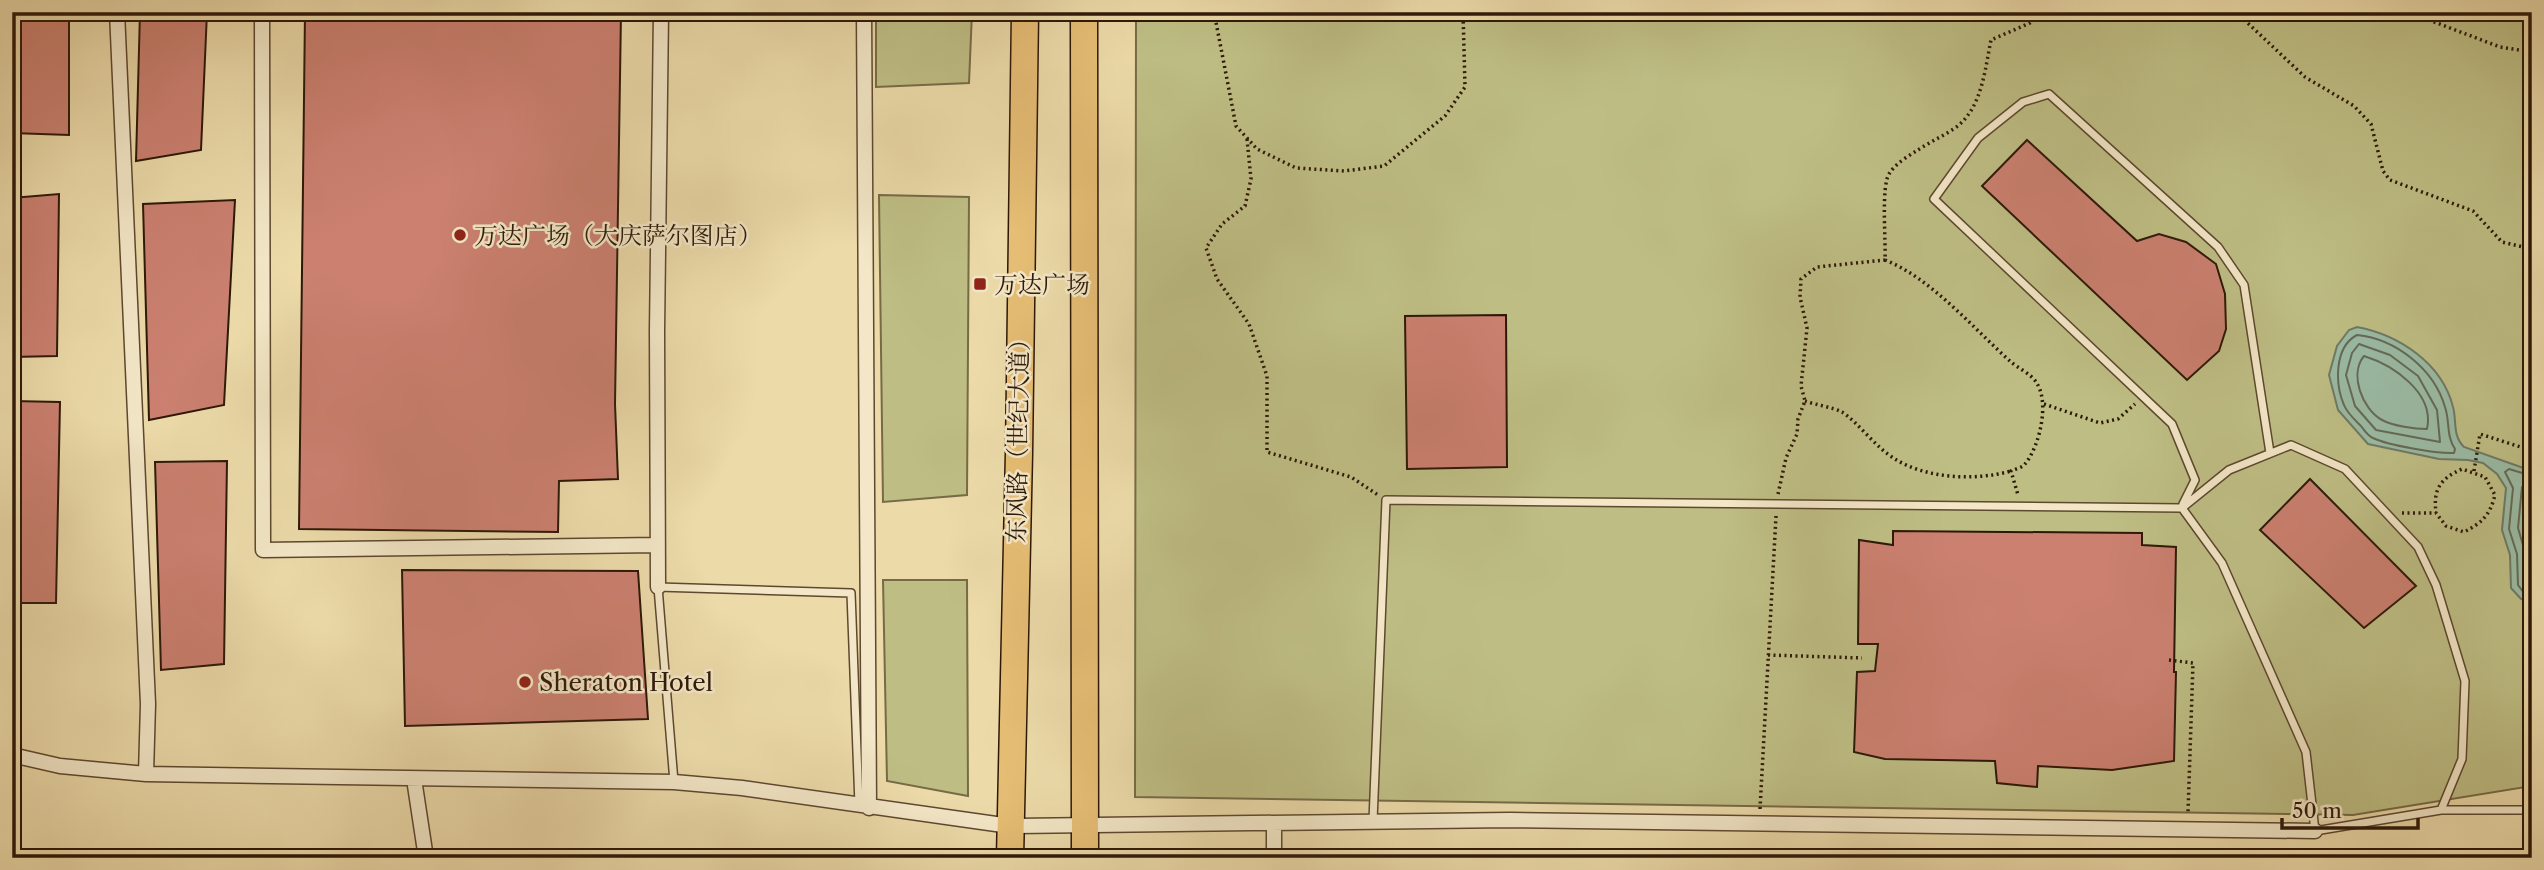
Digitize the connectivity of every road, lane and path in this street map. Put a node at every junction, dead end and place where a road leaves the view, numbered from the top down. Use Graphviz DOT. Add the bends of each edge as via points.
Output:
graph roads {
  1 [pos="117,12"];
  2 [pos="262,12"];
  3 [pos="661,12"];
  4 [pos="864,12"];
  5 [pos="1025,12"];
  6 [pos="1083,12"];
  7 [pos="1214,12"];
  8 [pos="1463,12"];
  9 [pos="2045,12"];
  10 [pos="2236,12"];
  11 [pos="2408,12"];
  12 [pos="2532,52"];
  13 [pos="1247,139"];
  14 [pos="2532,249"];
  15 [pos="1885,260"];
  16 [pos="2144,397"];
  17 [pos="1805,401"];
  18 [pos="2044,404"];
  19 [pos="2532,446"];
  20 [pos="2270,453"];
  21 [pos="2011,471"];
  22 [pos="2474,471"];
  23 [pos="1386,500"];
  24 [pos="1776,504"];
  25 [pos="2021,506"];
  26 [pos="2182,508"];
  27 [pos="2386,513"];
  28 [pos="2436,513"];
  29 [pos="657,545"];
  30 [pos="658,587"];
  31 [pos="1768,655"];
  32 [pos="1862,658"];
  33 [pos="2169,660"];
  34 [pos="12,755"];
  35 [pos="146,774"];
  36 [pos="414,779"];
  37 [pos="674,782"];
  38 [pos="864,806"];
  39 [pos="2441,810"];
  40 [pos="2532,810"];
  41 [pos="1373,822"];
  42 [pos="1274,823"];
  43 [pos="1759,823"];
  44 [pos="1010,826"];
  45 [pos="1085,826"];
  46 [pos="2188,829"];
  47 [pos="2315,831"];
  48 [pos="426,858"];
  49 [pos="1010,858"];
  50 [pos="1085,858"];
  51 [pos="1274,858"];
  1 -- 35 [label="street" via="148,704"];
  2 -- 29 [label="street" via="263,550"];
  3 -- 29 [label="street"];
  4 -- 38 [label="street"];
  5 -- 44 [label="highway, 东风路（世纪大道）"];
  6 -- 45 [label="highway"];
  7 -- 13 [label="path" via="1236,126"];
  8 -- 13 [label="path" via="1465,86 1445,116 1384,166 1344,171 1296,168 1257,149"];
  9 -- 15 [label="path" via="1991,40 1982,85 1970,110 1957,127 1889,174"];
  10 -- 14 [label="path" via="2305,77 2354,106 2371,124 2383,171 2390,180 2473,211 2502,242"];
  11 -- 12 [label="path" via="2500,47"];
  13 -- 23 [label="path" via="1251,179 1245,206 1222,224 1206,248 1217,279 1249,324 1267,376 1267,453 1351,477"];
  15 -- 17 [label="path" via="1817,267 1801,279 1807,328 1801,386"];
  15 -- 18 [label="path" via="1902,267 1942,299 2036,381"];
  16 -- 18 [label="path" via="2118,419 2100,423"];
  16 -- 20 [label="lane" via="1934,198 1978,138 2023,102 2049,94 2218,247 2244,285"];
  16 -- 26 [label="lane" via="2172,424 2195,480"];
  17 -- 21 [label="path" via="1842,413 1894,459 1914,467 1975,477"];
  17 -- 24 [label="path"];
  18 -- 21 [label="path" via="2038,437 2025,465"];
  19 -- 22 [label="path" via="2530,450 2480,434"];
  20 -- 26 [label="lane" via="2229,470"];
  20 -- 27 [label="lane" via="2291,444 2345,469"];
  21 -- 25 [label="path"];
  22 -- 28 [label="path" via="2462,468 2443,480 2434,496"];
  22 -- 28 [label="path" via="2485,477 2495,495 2491,512 2464,532 2446,526"];
  23 -- 24 [label="lane"];
  23 -- 41 [label="lane"];
  24 -- 25 [label="lane"];
  24 -- 31 [label="path"];
  25 -- 26 [label="lane"];
  26 -- 47 [label="lane" via="2222,563 2306,752"];
  27 -- 28 [label="path"];
  27 -- 39 [label="lane" via="2418,547 2436,586 2465,681 2462,759"];
  29 -- 30 [label="street"];
  30 -- 37 [label="lane"];
  30 -- 38 [label="lane" via="851,593"];
  31 -- 32 [label="path"];
  31 -- 43 [label="path"];
  33 -- 46 [label="path" via="2193,663"];
  34 -- 35 [label="street" via="60,766"];
  35 -- 36 [label="street"];
  36 -- 37 [label="street"];
  36 -- 48 [label="street"];
  37 -- 38 [label="street"];
  38 -- 44 [label="street"];
  39 -- 40 [label="lane"];
  39 -- 47 [label="lane"];
  41 -- 42 [label="street"];
  41 -- 43 [label="street"];
  42 -- 45 [label="street"];
  42 -- 51 [label="street"];
  43 -- 46 [label="street"];
  44 -- 45 [label="street"];
  44 -- 49 [label="highway, 东风路（世纪大道）"];
  45 -- 50 [label="highway"];
  46 -- 47 [label="street"];
}
